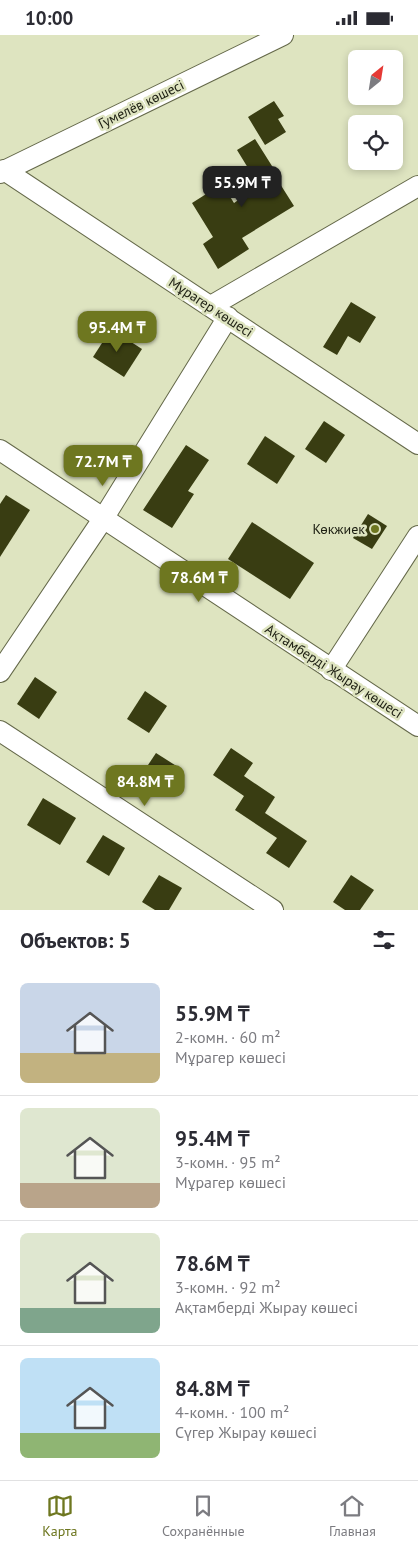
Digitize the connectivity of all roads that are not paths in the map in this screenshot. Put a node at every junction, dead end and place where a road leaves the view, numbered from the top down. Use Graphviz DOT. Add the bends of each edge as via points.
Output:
graph roads {
  1 [pos="283,35"];
  2 [pos="2,171"];
  3 [pos="418,185"];
  4 [pos="211,306"];
  5 [pos="228,317"];
  6 [pos="418,444"];
  7 [pos="0,450"];
  8 [pos="104,519"];
  9 [pos="418,536"];
  10 [pos="331,670"];
  11 [pos="0,672"];
  12 [pos="418,726"];
  13 [pos="0,731"];
  14 [pos="273,910"];
  1 -- 2 [label="street, Гумелёв көшесі"];
  2 -- 4 [label="street, Мұрагер көшесі"];
  3 -- 4 [label="street"];
  4 -- 5 [label="street, Мұрагер көшесі"];
  5 -- 6 [label="street, Мұрагер көшесі"];
  5 -- 8 [label="street"];
  7 -- 8 [label="street, Ақтамберді Жырау көшесі"];
  8 -- 10 [label="street, Ақтамберді Жырау көшесі"];
  8 -- 11 [label="street"];
  9 -- 10 [label="street"];
  10 -- 12 [label="street, Ақтамберді Жырау көшесі"];
  13 -- 14 [label="street"];
}
